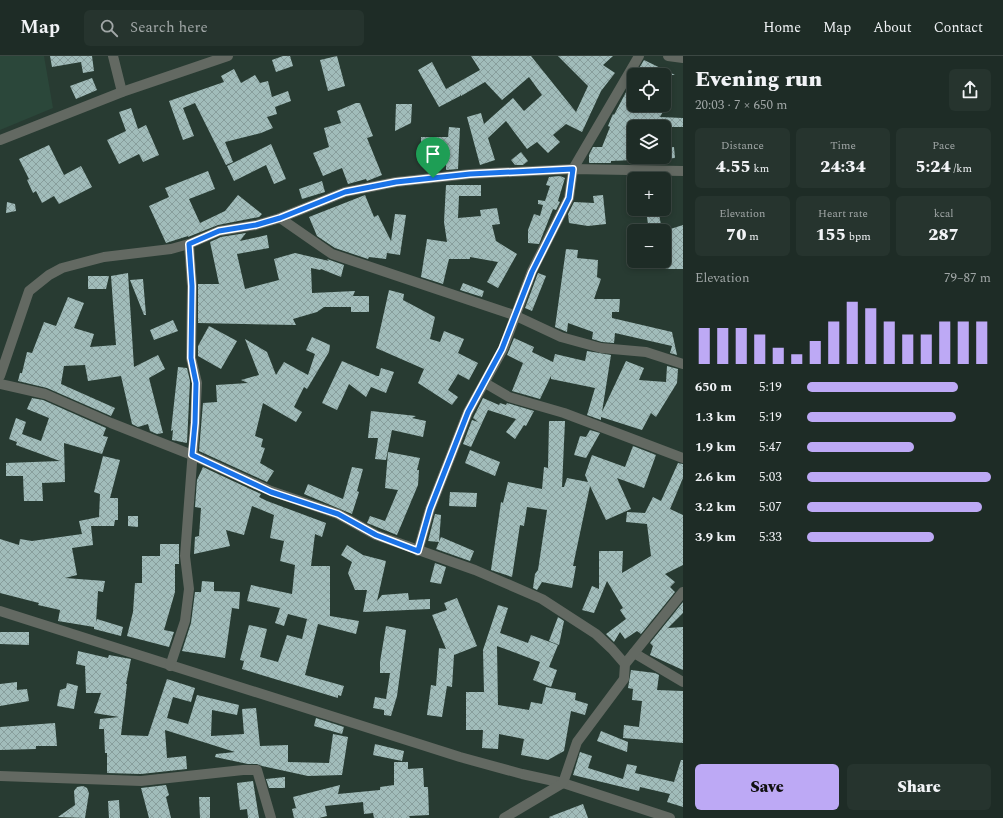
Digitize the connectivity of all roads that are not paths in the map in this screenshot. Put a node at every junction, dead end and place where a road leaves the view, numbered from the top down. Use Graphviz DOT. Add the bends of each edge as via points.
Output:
graph roads {
  1 [pos="113,56"];
  2 [pos="228,56"];
  3 [pos="639,56"];
  4 [pos="668,56"];
  5 [pos="683,58"];
  6 [pos="122,92"];
  7 [pos="0,140"];
  8 [pos="573,169"];
  9 [pos="683,171"];
  10 [pos="280,218"];
  11 [pos="189,244"];
  12 [pos="514,315"];
  13 [pos="683,364"];
  14 [pos="0,376"];
  15 [pos="485,383"];
  16 [pos="0,384"];
  17 [pos="192,455"];
  18 [pos="683,458"];
  19 [pos="418,551"];
  20 [pos="683,592"];
  21 [pos="0,611"];
  22 [pos="634,653"];
  23 [pos="625,664"];
  24 [pos="170,666"];
  25 [pos="683,682"];
  26 [pos="0,776"];
  27 [pos="563,783"];
  28 [pos="271,818"];
  29 [pos="504,818"];
  30 [pos="670,818"];
  1 -- 6 [label="street"];
  2 -- 6 [label="street"];
  3 -- 8 [label="street"];
  4 -- 5 [label="street"];
  6 -- 7 [label="street"];
  8 -- 9 [label="street"];
  8 -- 10 [label="street" via="470,174 396,182 345,192"];
  8 -- 12 [label="street" via="569,198 532,272"];
  10 -- 11 [label="street" via="219,231"];
  10 -- 12 [label="street" via="332,254"];
  11 -- 14 [label="street" via="171,249 104,257 49,274 29,292"];
  11 -- 17 [label="street" via="192,286 191,358 196,383"];
  12 -- 13 [label="street" via="561,337 601,348 646,352"];
  12 -- 15 [label="street" via="502,349"];
  15 -- 18 [label="street" via="509,397 564,413"];
  15 -- 19 [label="street" via="468,412 451,454 430,509"];
  16 -- 17 [label="street" via="45,394"];
  17 -- 19 [label="street" via="271,492 338,514 376,535"];
  17 -- 24 [label="street" via="184,556 189,589 185,621"];
  19 -- 23 [label="street" via="475,570 542,599 596,634"];
  20 -- 22 [label="street"];
  21 -- 24 [label="street"];
  22 -- 23 [label="street"];
  22 -- 25 [label="street"];
  23 -- 27 [label="street" via="624,679 577,742"];
  24 -- 27 [label="street" via="460,757"];
  26 -- 28 [label="street" via="141,781 258,770"];
  27 -- 29 [label="street"];
  27 -- 30 [label="street"];
}
